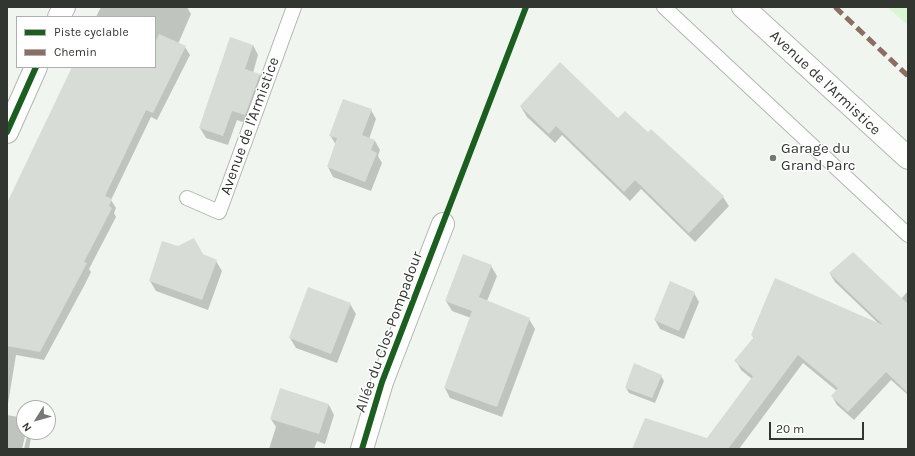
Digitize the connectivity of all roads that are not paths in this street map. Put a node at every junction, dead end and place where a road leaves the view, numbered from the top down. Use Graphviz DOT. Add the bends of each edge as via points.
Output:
graph roads {
  1 [pos="64,7"];
  2 [pos="294,7"];
  3 [pos="664,7"];
  4 [pos="743,7"];
  5 [pos="60,16"];
  6 [pos="36,68"];
  7 [pos="7,132"];
  8 [pos="908,158"];
  9 [pos="187,198"];
  10 [pos="443,224"];
  11 [pos="908,235"];
  12 [pos="362,449"];
  1 -- 5 [label="street"];
  2 -- 9 [label="lane, Avenue de l'Armistice" via="219,212"];
  3 -- 11 [label="lane"];
  4 -- 8 [label="street, Avenue de l'Armistice"];
  6 -- 7 [label="street"];
  10 -- 12 [label="street, Allée du Clos Pompadour" via="382,382"];
}
